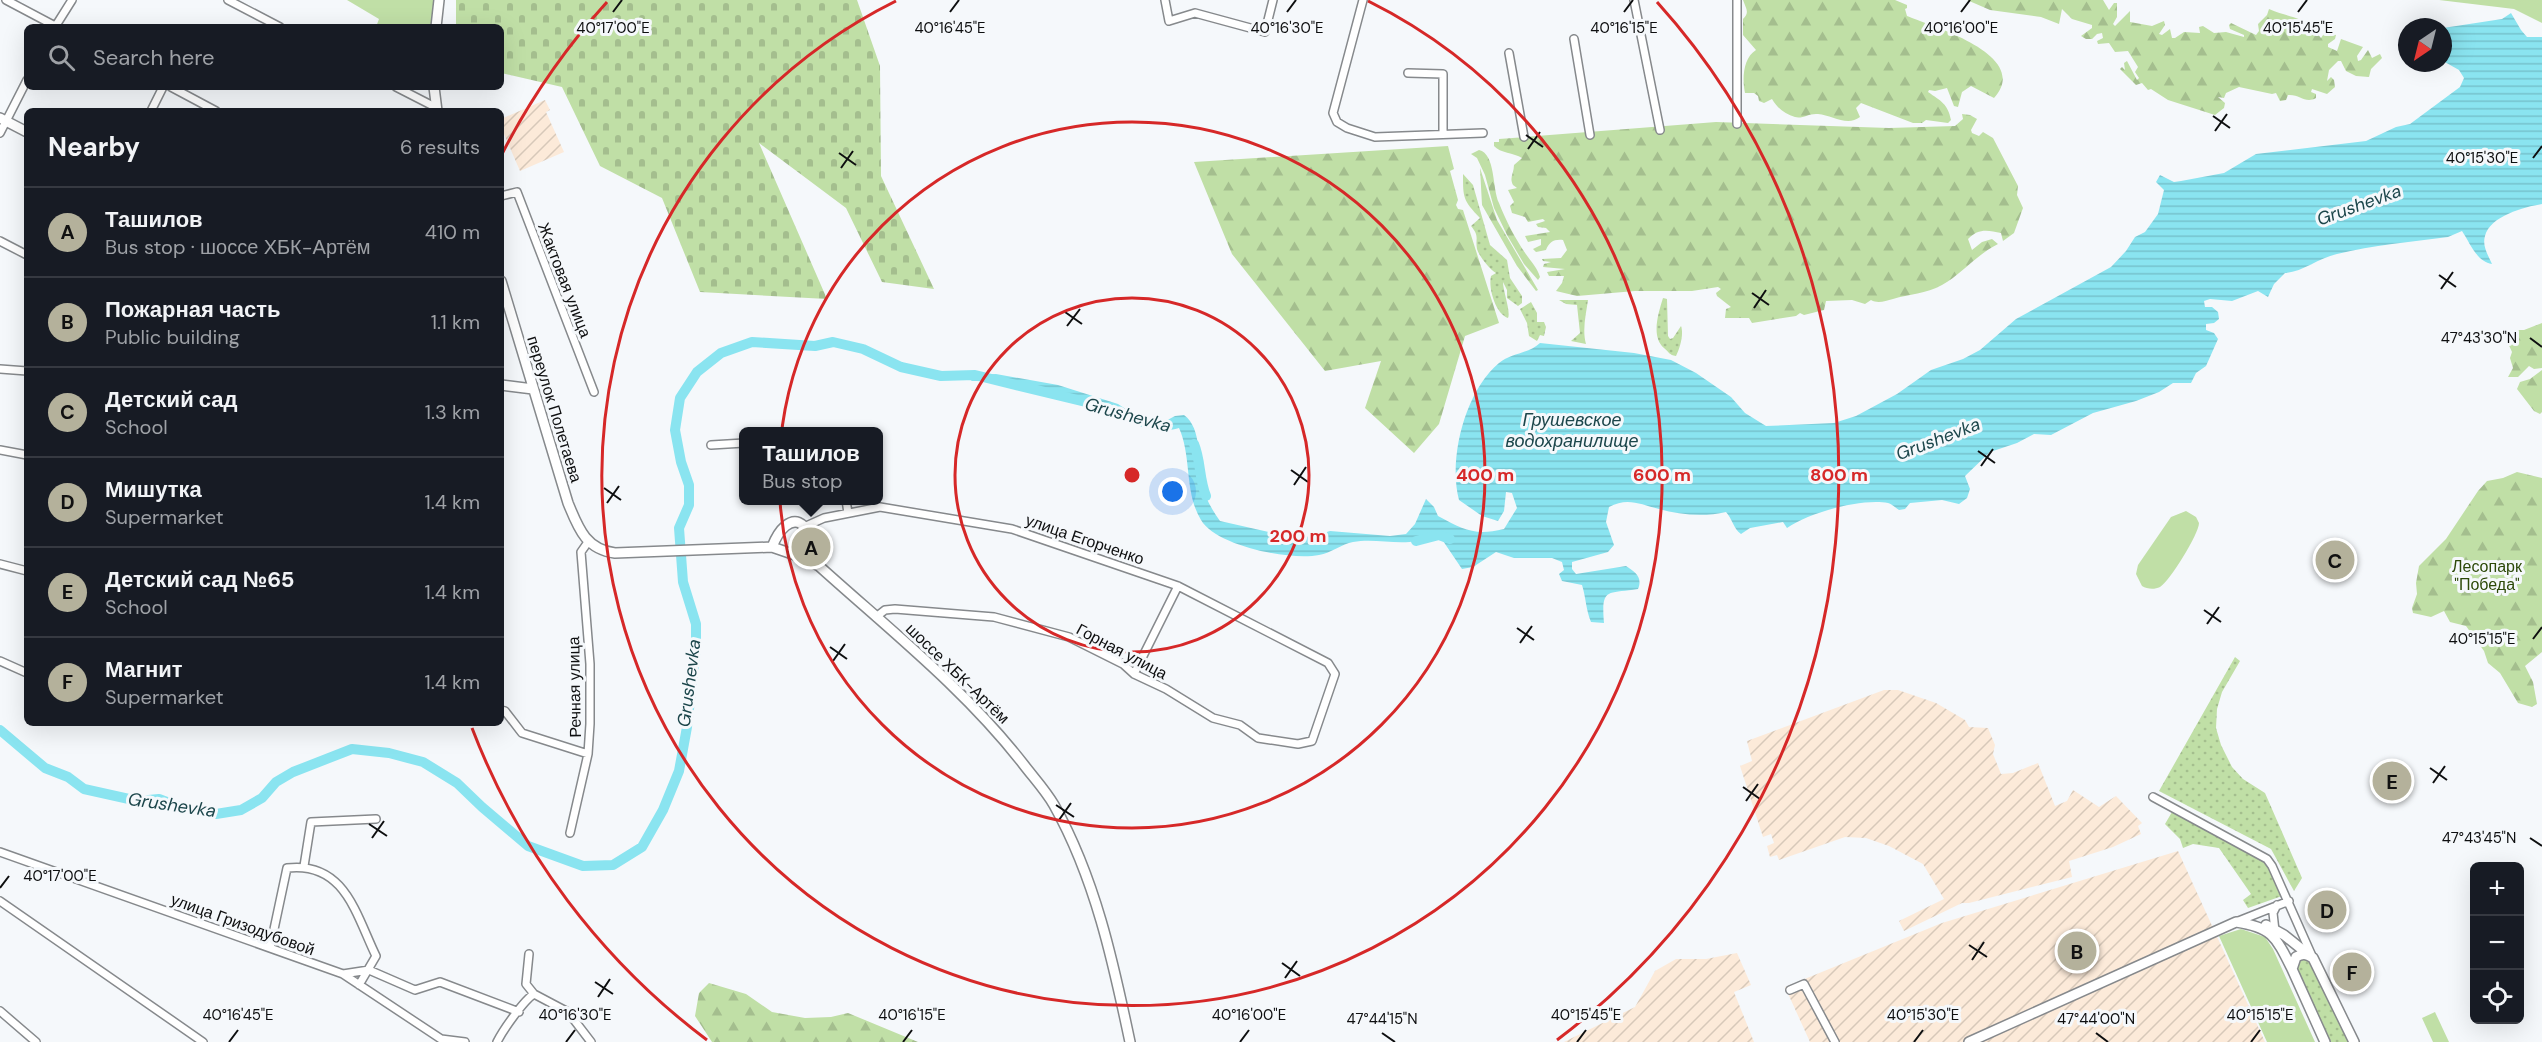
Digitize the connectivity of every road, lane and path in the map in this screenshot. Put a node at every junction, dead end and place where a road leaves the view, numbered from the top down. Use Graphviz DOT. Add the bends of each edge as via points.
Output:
graph roads {
  1 [pos="6,0"];
  2 [pos="72,0"];
  3 [pos="228,0"];
  4 [pos="438,0"];
  5 [pos="1165,0"];
  6 [pos="1273,0"];
  7 [pos="1363,0"];
  8 [pos="1634,0"];
  9 [pos="1737,0"];
  10 [pos="50,24"];
  11 [pos="57,24"];
  12 [pos="274,24"];
  13 [pos="436,24"];
  14 [pos="1574,39"];
  15 [pos="1509,53"];
  16 [pos="1408,74"];
  17 [pos="24,85"];
  18 [pos="162,90"];
  19 [pos="177,90"];
  20 [pos="401,90"];
  21 [pos="434,90"];
  22 [pos="152,108"];
  23 [pos="210,108"];
  24 [pos="433,108"];
  25 [pos="437,108"];
  26 [pos="3,119"];
  27 [pos="1737,124"];
  28 [pos="1660,129"];
  29 [pos="24,130"];
  30 [pos="0,133"];
  31 [pos="1443,133"];
  32 [pos="1484,133"];
  33 [pos="1590,135"];
  34 [pos="1524,137"];
  35 [pos="504,195"];
  36 [pos="0,241"];
  37 [pos="24,253"];
  38 [pos="504,291"];
  39 [pos="0,369"];
  40 [pos="24,371"];
  41 [pos="504,384"];
  42 [pos="533,389"];
  43 [pos="594,392"];
  44 [pos="739,443"];
  45 [pos="711,445"];
  46 [pos="0,450"];
  47 [pos="24,454"];
  48 [pos="847,505"];
  49 [pos="848,513"];
  50 [pos="804,527"];
  51 [pos="588,542"];
  52 [pos="772,547"];
  53 [pos="807,559"];
  54 [pos="0,564"];
  55 [pos="24,570"];
  56 [pos="1178,586"];
  57 [pos="876,617"];
  58 [pos="0,661"];
  59 [pos="24,672"];
  60 [pos="1134,674"];
  61 [pos="504,711"];
  62 [pos="1312,741"];
  63 [pos="588,754"];
  64 [pos="2153,797"];
  65 [pos="376,819"];
  66 [pos="570,833"];
  67 [pos="0,852"];
  68 [pos="304,866"];
  69 [pos="0,901"];
  70 [pos="2289,901"];
  71 [pos="2277,905"];
  72 [pos="2236,922"];
  73 [pos="2273,932"];
  74 [pos="270,948"];
  75 [pos="529,954"];
  76 [pos="2313,958"];
  77 [pos="2292,969"];
  78 [pos="369,970"];
  79 [pos="343,974"];
  80 [pos="359,985"];
  81 [pos="1790,990"];
  82 [pos="534,994"];
  83 [pos="0,1011"];
  84 [pos="519,1012"];
  85 [pos="499,1039"];
  86 [pos="440,1040"];
  87 [pos="36,1042"];
  88 [pos="203,1042"];
  89 [pos="465,1042"];
  90 [pos="492,1042"];
  91 [pos="591,1042"];
  92 [pos="1130,1042"];
  93 [pos="1835,1042"];
  94 [pos="1969,1042"];
  95 [pos="2325,1042"];
  96 [pos="2354,1042"];
  1 -- 10 [label="street"];
  2 -- 11 [label="street"];
  3 -- 12 [label="street"];
  4 -- 13 [label="main road"];
  5 -- 6 [label="street" via="1169,21 1195,13 1265,32"];
  7 -- 31 [label="street" via="1333,113 1337,122 1375,137"];
  8 -- 28 [label="street"];
  9 -- 27 [label="street"];
  14 -- 33 [label="street"];
  15 -- 34 [label="street"];
  16 -- 31 [label="street" via="1443,74"];
  17 -- 26 [label="street"];
  18 -- 22 [label="street"];
  19 -- 23 [label="street"];
  20 -- 24 [label="street"];
  21 -- 25 [label="main road"];
  26 -- 29 [label="main road"];
  26 -- 30 [label="street"];
  31 -- 32 [label="street"];
  35 -- 43 [label="street, Жактовая улица" via="517,192"];
  36 -- 37 [label="street"];
  38 -- 42 [label="main road, переулок Полетаева"];
  39 -- 40 [label="street"];
  41 -- 42 [label="main road"];
  42 -- 51 [label="main road, переулок Полетаева" via="568,503"];
  44 -- 45 [label="street"];
  46 -- 47 [label="street"];
  48 -- 49 [label="street"];
  49 -- 50 [label="street, улица Егорченко"];
  49 -- 56 [label="street, улица Егорченко" via="880,507 1012,529"];
  50 -- 52 [label="main road" via="796,523 785,525"];
  50 -- 53 [label="main road" via="809,536"];
  51 -- 52 [label="main road, шоссе ХБК-Артём" via="615,553"];
  51 -- 63 [label="street, Речная улица" via="581,552 590,664"];
  52 -- 53 [label="main road, шоссе ХБК-Артём"];
  53 -- 57 [label="main road, шоссе ХБК-Артём"];
  54 -- 55 [label="street"];
  56 -- 60 [label="street"];
  56 -- 62 [label="street, улица Егорченко" via="1328,663 1335,674"];
  57 -- 60 [label="street, Горная улица" via="885,610 896,609 994,617 1069,637 1123,664"];
  57 -- 92 [label="main road, шоссе ХБК-Артём" via="995,728 1054,804 1090,884"];
  58 -- 59 [label="street"];
  60 -- 62 [label="street, Горная улица" via="1212,718 1240,725 1258,738 1298,744"];
  61 -- 63 [label="street" via="522,733"];
  63 -- 66 [label="street, Речная улица"];
  64 -- 70 [label="street" via="2267,859"];
  65 -- 68 [label="street" via="311,822"];
  67 -- 74 [label="street, улица Гризодубовой"];
  68 -- 74 [label="street" via="287,868"];
  68 -- 78 [label="street" via="328,875 348,893 376,956"];
  69 -- 88 [label="street"];
  70 -- 71 [label="street"];
  70 -- 76 [label="street"];
  71 -- 72 [label="street"];
  71 -- 73 [label="street"];
  72 -- 73 [label="main road"];
  72 -- 94 [label="main road"];
  73 -- 76 [label="main road"];
  73 -- 77 [label="main road"];
  74 -- 79 [label="street, улица Гризодубовой"];
  75 -- 82 [label="street" via="526,984"];
  76 -- 77 [label="main road" via="2301,954"];
  76 -- 96 [label="main road"];
  77 -- 95 [label="main road"];
  78 -- 79 [label="street"];
  78 -- 80 [label="street"];
  78 -- 84 [label="street" via="415,990 440,982"];
  79 -- 80 [label="street, улица Гризодубовой"];
  80 -- 86 [label="street, улица Гризодубовой"];
  81 -- 93 [label="street" via="1804,984"];
  82 -- 84 [label="street" via="524,1000"];
  82 -- 91 [label="street" via="568,1012"];
  83 -- 87 [label="street"];
  84 -- 85 [label="street"];
  85 -- 90 [label="street"];
  86 -- 89 [label="street, улица Гризодубовой"];
}
